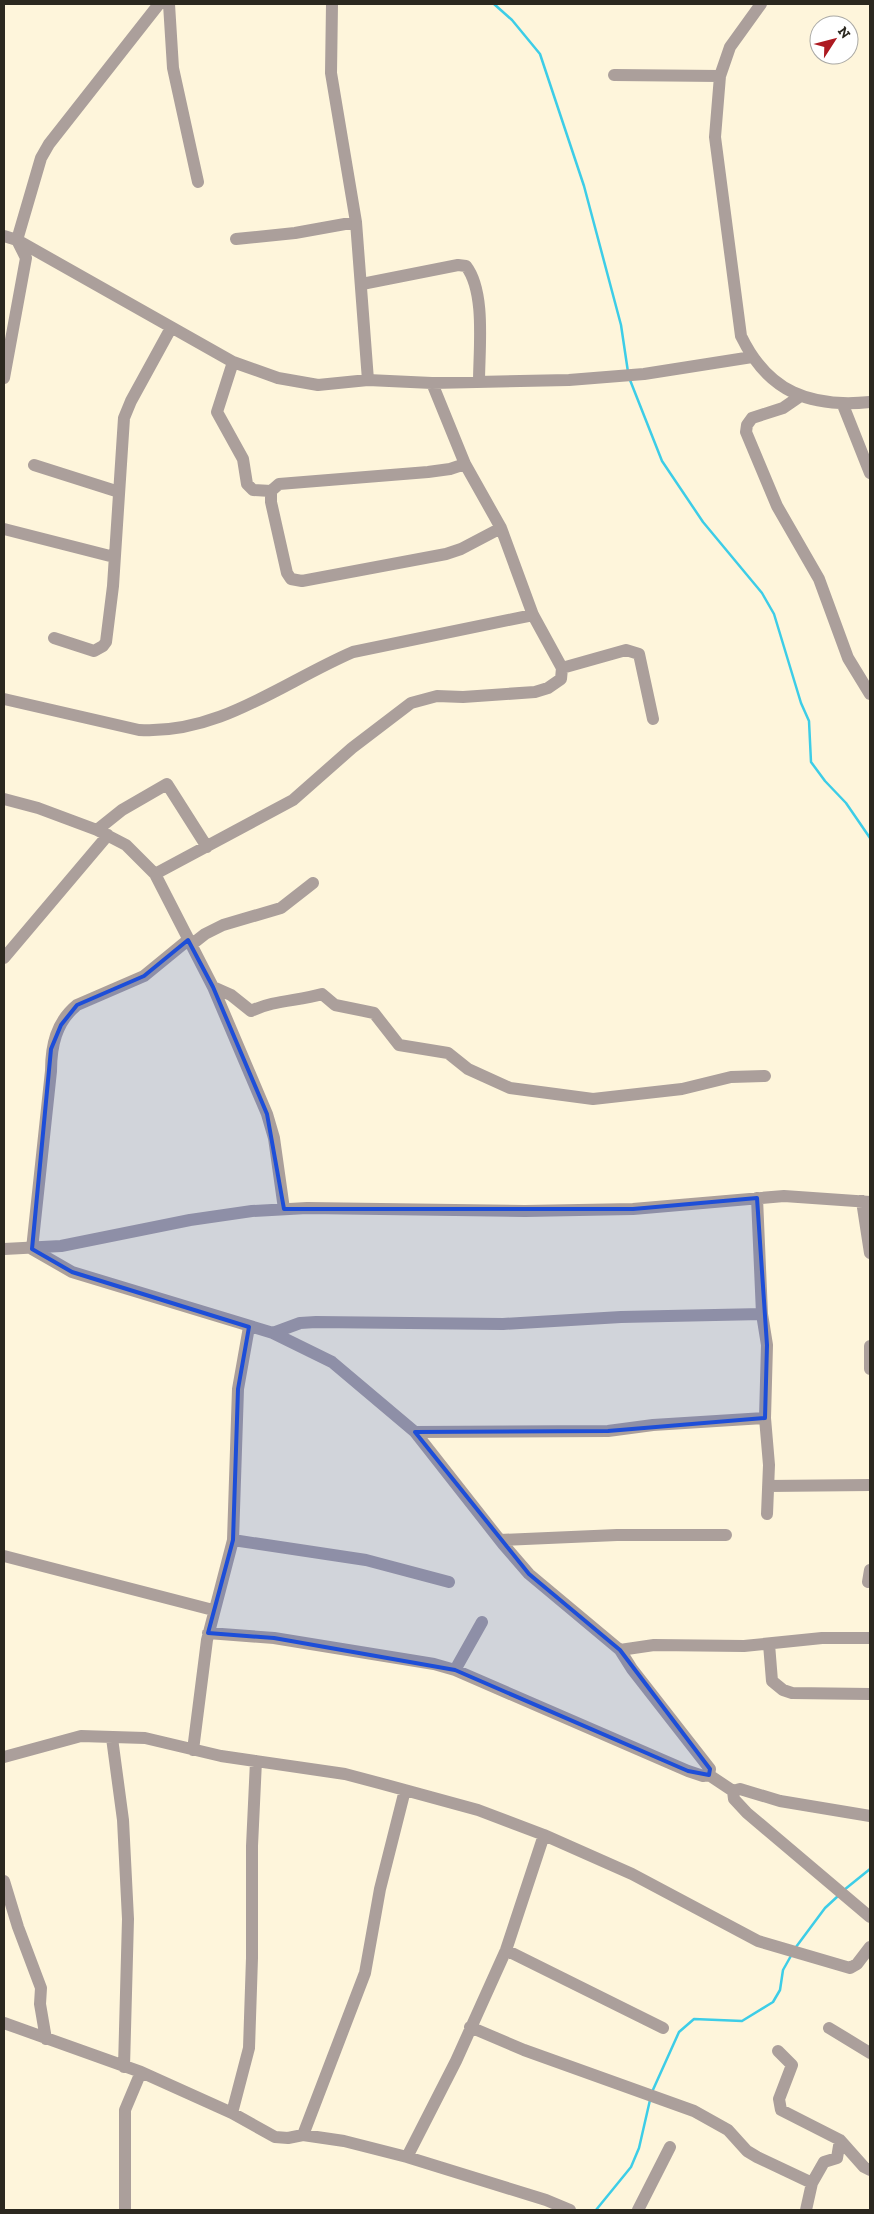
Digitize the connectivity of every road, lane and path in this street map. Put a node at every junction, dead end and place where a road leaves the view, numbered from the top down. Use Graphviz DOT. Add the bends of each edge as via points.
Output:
graph roads {
  1 [pos="159,4"];
  2 [pos="169,4"];
  3 [pos="332,4"];
  4 [pos="761,4"];
  5 [pos="614,76"];
  6 [pos="720,76"];
  7 [pos="198,182"];
  8 [pos="356,222"];
  9 [pos="4,236"];
  10 [pos="17,240"];
  11 [pos="236,240"];
  12 [pos="362,284"];
  13 [pos="171,328"];
  14 [pos="752,358"];
  15 [pos="233,362"];
  16 [pos="4,378"];
  17 [pos="368,380"];
  18 [pos="479,382"];
  19 [pos="432,383"];
  20 [pos="799,397"];
  21 [pos="870,402"];
  22 [pos="843,405"];
  23 [pos="465,464"];
  24 [pos="34,465"];
  25 [pos="870,473"];
  26 [pos="271,491"];
  27 [pos="119,492"];
  28 [pos="501,528"];
  29 [pos="4,529"];
  30 [pos="114,557"];
  31 [pos="533,616"];
  32 [pos="54,638"];
  33 [pos="562,668"];
  34 [pos="870,694"];
  35 [pos="4,699"];
  36 [pos="653,720"];
  37 [pos="4,799"];
  38 [pos="103,832"];
  39 [pos="207,847"];
  40 [pos="155,874"];
  41 [pos="313,883"];
  42 [pos="190,942"];
  43 [pos="4,958"];
  44 [pos="213,987"];
  45 [pos="765,1076"];
  46 [pos="757,1198"];
  47 [pos="866,1201"];
  48 [pos="284,1209"];
  49 [pos="32,1249"];
  50 [pos="4,1250"];
  51 [pos="870,1253"];
  52 [pos="762,1314"];
  53 [pos="249,1327"];
  54 [pos="273,1333"];
  55 [pos="870,1346"];
  56 [pos="870,1369"];
  57 [pos="765,1418"];
  58 [pos="415,1432"];
  59 [pos="870,1485"];
  60 [pos="768,1486"];
  61 [pos="767,1514"];
  62 [pos="726,1535"];
  63 [pos="233,1540"];
  64 [pos="500,1540"];
  65 [pos="4,1556"];
  66 [pos="449,1582"];
  67 [pos="213,1610"];
  68 [pos="482,1622"];
  69 [pos="208,1633"];
  70 [pos="870,1638"];
  71 [pos="769,1644"];
  72 [pos="620,1650"];
  73 [pos="455,1670"];
  74 [pos="870,1694"];
  75 [pos="112,1738"];
  76 [pos="193,1750"];
  77 [pos="4,1757"];
  78 [pos="256,1761"];
  79 [pos="709,1775"];
  80 [pos="405,1790"];
  81 [pos="733,1791"];
  82 [pos="870,1816"];
  83 [pos="544,1835"];
  84 [pos="4,1880"];
  85 [pos="870,1916"];
  86 [pos="870,1947"];
  87 [pos="506,1950"];
  88 [pos="4,2023"];
  89 [pos="470,2027"];
  90 [pos="664,2028"];
  91 [pos="829,2028"];
  92 [pos="46,2039"];
  93 [pos="778,2051"];
  94 [pos="870,2053"];
  95 [pos="124,2067"];
  96 [pos="141,2072"];
  97 [pos="232,2113"];
  98 [pos="303,2135"];
  99 [pos="840,2140"];
  100 [pos="670,2147"];
  101 [pos="407,2157"];
  102 [pos="870,2170"];
  103 [pos="812,2183"];
  104 [pos="125,2210"];
  105 [pos="570,2210"];
  106 [pos="638,2210"];
  107 [pos="806,2210"];
  1 -- 10 [label="street" via="49,144 41,158"];
  2 -- 7 [label="street" via="173,68"];
  3 -- 8 [label="street" via="331,73"];
  4 -- 6 [label="street" via="730,47"];
  5 -- 6 [label="street"];
  6 -- 14 [label="street" via="715,137 741,336"];
  8 -- 11 [label="street"];
  8 -- 12 [label="street"];
  9 -- 10 [label="street"];
  10 -- 13 [label="street"];
  10 -- 16 [label="street" via="26,258"];
  12 -- 17 [label="street"];
  12 -- 18 [label="street" via="466,266 474,276 478,295"];
  13 -- 15 [label="street"];
  13 -- 27 [label="street" via="130,401 124,418"];
  14 -- 18 [label="street" via="590,379"];
  14 -- 20 [label="street" via="779,384"];
  15 -- 17 [label="street" via="278,378 318,385"];
  15 -- 26 [label="street" via="217,412 243,458 247,484 253,490"];
  17 -- 19 [label="street"];
  18 -- 19 [label="street"];
  19 -- 23 [label="street"];
  20 -- 22 [label="street"];
  20 -- 34 [label="street" via="783,408 752,418 746,432 777,506 819,579 848,658"];
  21 -- 22 [label="street"];
  22 -- 25 [label="street"];
  23 -- 26 [label="street" via="428,472 279,484"];
  23 -- 28 [label="street"];
  24 -- 27 [label="street"];
  26 -- 28 [label="street" via="284,566 291,579 297,581 446,554"];
  27 -- 30 [label="street"];
  28 -- 31 [label="street"];
  29 -- 30 [label="street"];
  30 -- 32 [label="street" via="104,646 94,651"];
  31 -- 33 [label="street"];
  31 -- 35 [label="street" via="353,652 260,701 216,718 159,731 139,730"];
  33 -- 36 [label="street" via="626,650 639,654"];
  33 -- 39 [label="street" via="563,675 557,683 535,692 437,696 411,703 352,748 293,800"];
  37 -- 38 [label="street"];
  38 -- 39 [label="street" via="122,810 167,784"];
  38 -- 40 [label="street" via="126,845"];
  38 -- 43 [label="street"];
  39 -- 40 [label="street"];
  40 -- 42 [label="street"];
  41 -- 42 [label="street" via="281,908 223,925"];
  42 -- 44 [label="street"];
  42 -- 49 [label="street" via="144,976 77,1006 61,1025 51,1049"];
  44 -- 45 [label="street" via="231,995 250,1010 322,994 335,1005 374,1013 399,1045 448,1053 468,1069 510,1088 593,1099 682,1089 731,1077"];
  44 -- 48 [label="street" via="267,1114 274,1138"];
  46 -- 47 [label="street" via="784,1196"];
  46 -- 48 [label="street" via="633,1209"];
  46 -- 52 [label="street"];
  47 -- 51 [label="street"];
  48 -- 49 [label="street" via="190,1220 104,1239"];
  49 -- 50 [label="street"];
  49 -- 53 [label="street" via="72,1272"];
  52 -- 54 [label="street" via="503,1324 300,1322"];
  52 -- 57 [label="street" via="767,1344"];
  53 -- 54 [label="street"];
  53 -- 63 [label="street" via="238,1388"];
  54 -- 58 [label="street" via="332,1362"];
  55 -- 56 [label="street"];
  57 -- 58 [label="street" via="608,1431"];
  57 -- 60 [label="street"];
  58 -- 64 [label="street"];
  59 -- 60 [label="street"];
  60 -- 61 [label="street"];
  62 -- 64 [label="street"];
  63 -- 66 [label="street" via="366,1560"];
  63 -- 67 [label="street"];
  64 -- 72 [label="street" via="530,1574"];
  65 -- 67 [label="street"];
  67 -- 69 [label="street"];
  68 -- 73 [label="street"];
  69 -- 73 [label="street" via="274,1638"];
  69 -- 76 [label="street"];
  70 -- 71 [label="street" via="822,1638"];
  71 -- 72 [label="street" via="654,1645"];
  71 -- 74 [label="street" via="772,1681 782,1690 792,1693"];
  72 -- 79 [label="street" via="710,1770"];
  73 -- 79 [label="street" via="688,1771"];
  75 -- 76 [label="street" via="145,1738"];
  75 -- 77 [label="street" via="81,1736"];
  75 -- 95 [label="street" via="123,1820 128,1920"];
  76 -- 78 [label="street"];
  78 -- 80 [label="street" via="345,1774"];
  78 -- 97 [label="street" via="249,2048"];
  79 -- 81 [label="street"];
  80 -- 83 [label="street" via="478,1810"];
  80 -- 98 [label="street" via="380,1889 365,1973"];
  81 -- 82 [label="street"];
  81 -- 85 [label="street" via="734,1799 747,1813"];
  83 -- 86 [label="street" via="632,1874 758,1941 850,1968"];
  83 -- 87 [label="street"];
  84 -- 92 [label="street" via="41,1988 40,2004"];
  87 -- 89 [label="street"];
  87 -- 90 [label="street"];
  88 -- 92 [label="street"];
  89 -- 101 [label="street"];
  89 -- 103 [label="street" via="524,2050 694,2111 728,2130 747,2151"];
  91 -- 94 [label="street"];
  92 -- 95 [label="street"];
  93 -- 99 [label="street" via="792,2065 779,2099 781,2110"];
  95 -- 96 [label="street"];
  96 -- 97 [label="street"];
  96 -- 104 [label="street" via="125,2110"];
  97 -- 98 [label="street" via="275,2137"];
  98 -- 101 [label="street" via="344,2141"];
  99 -- 102 [label="street"];
  99 -- 103 [label="street" via="837,2158 824,2162"];
  100 -- 106 [label="street"];
  101 -- 105 [label="street"];
  103 -- 107 [label="street"];
}
